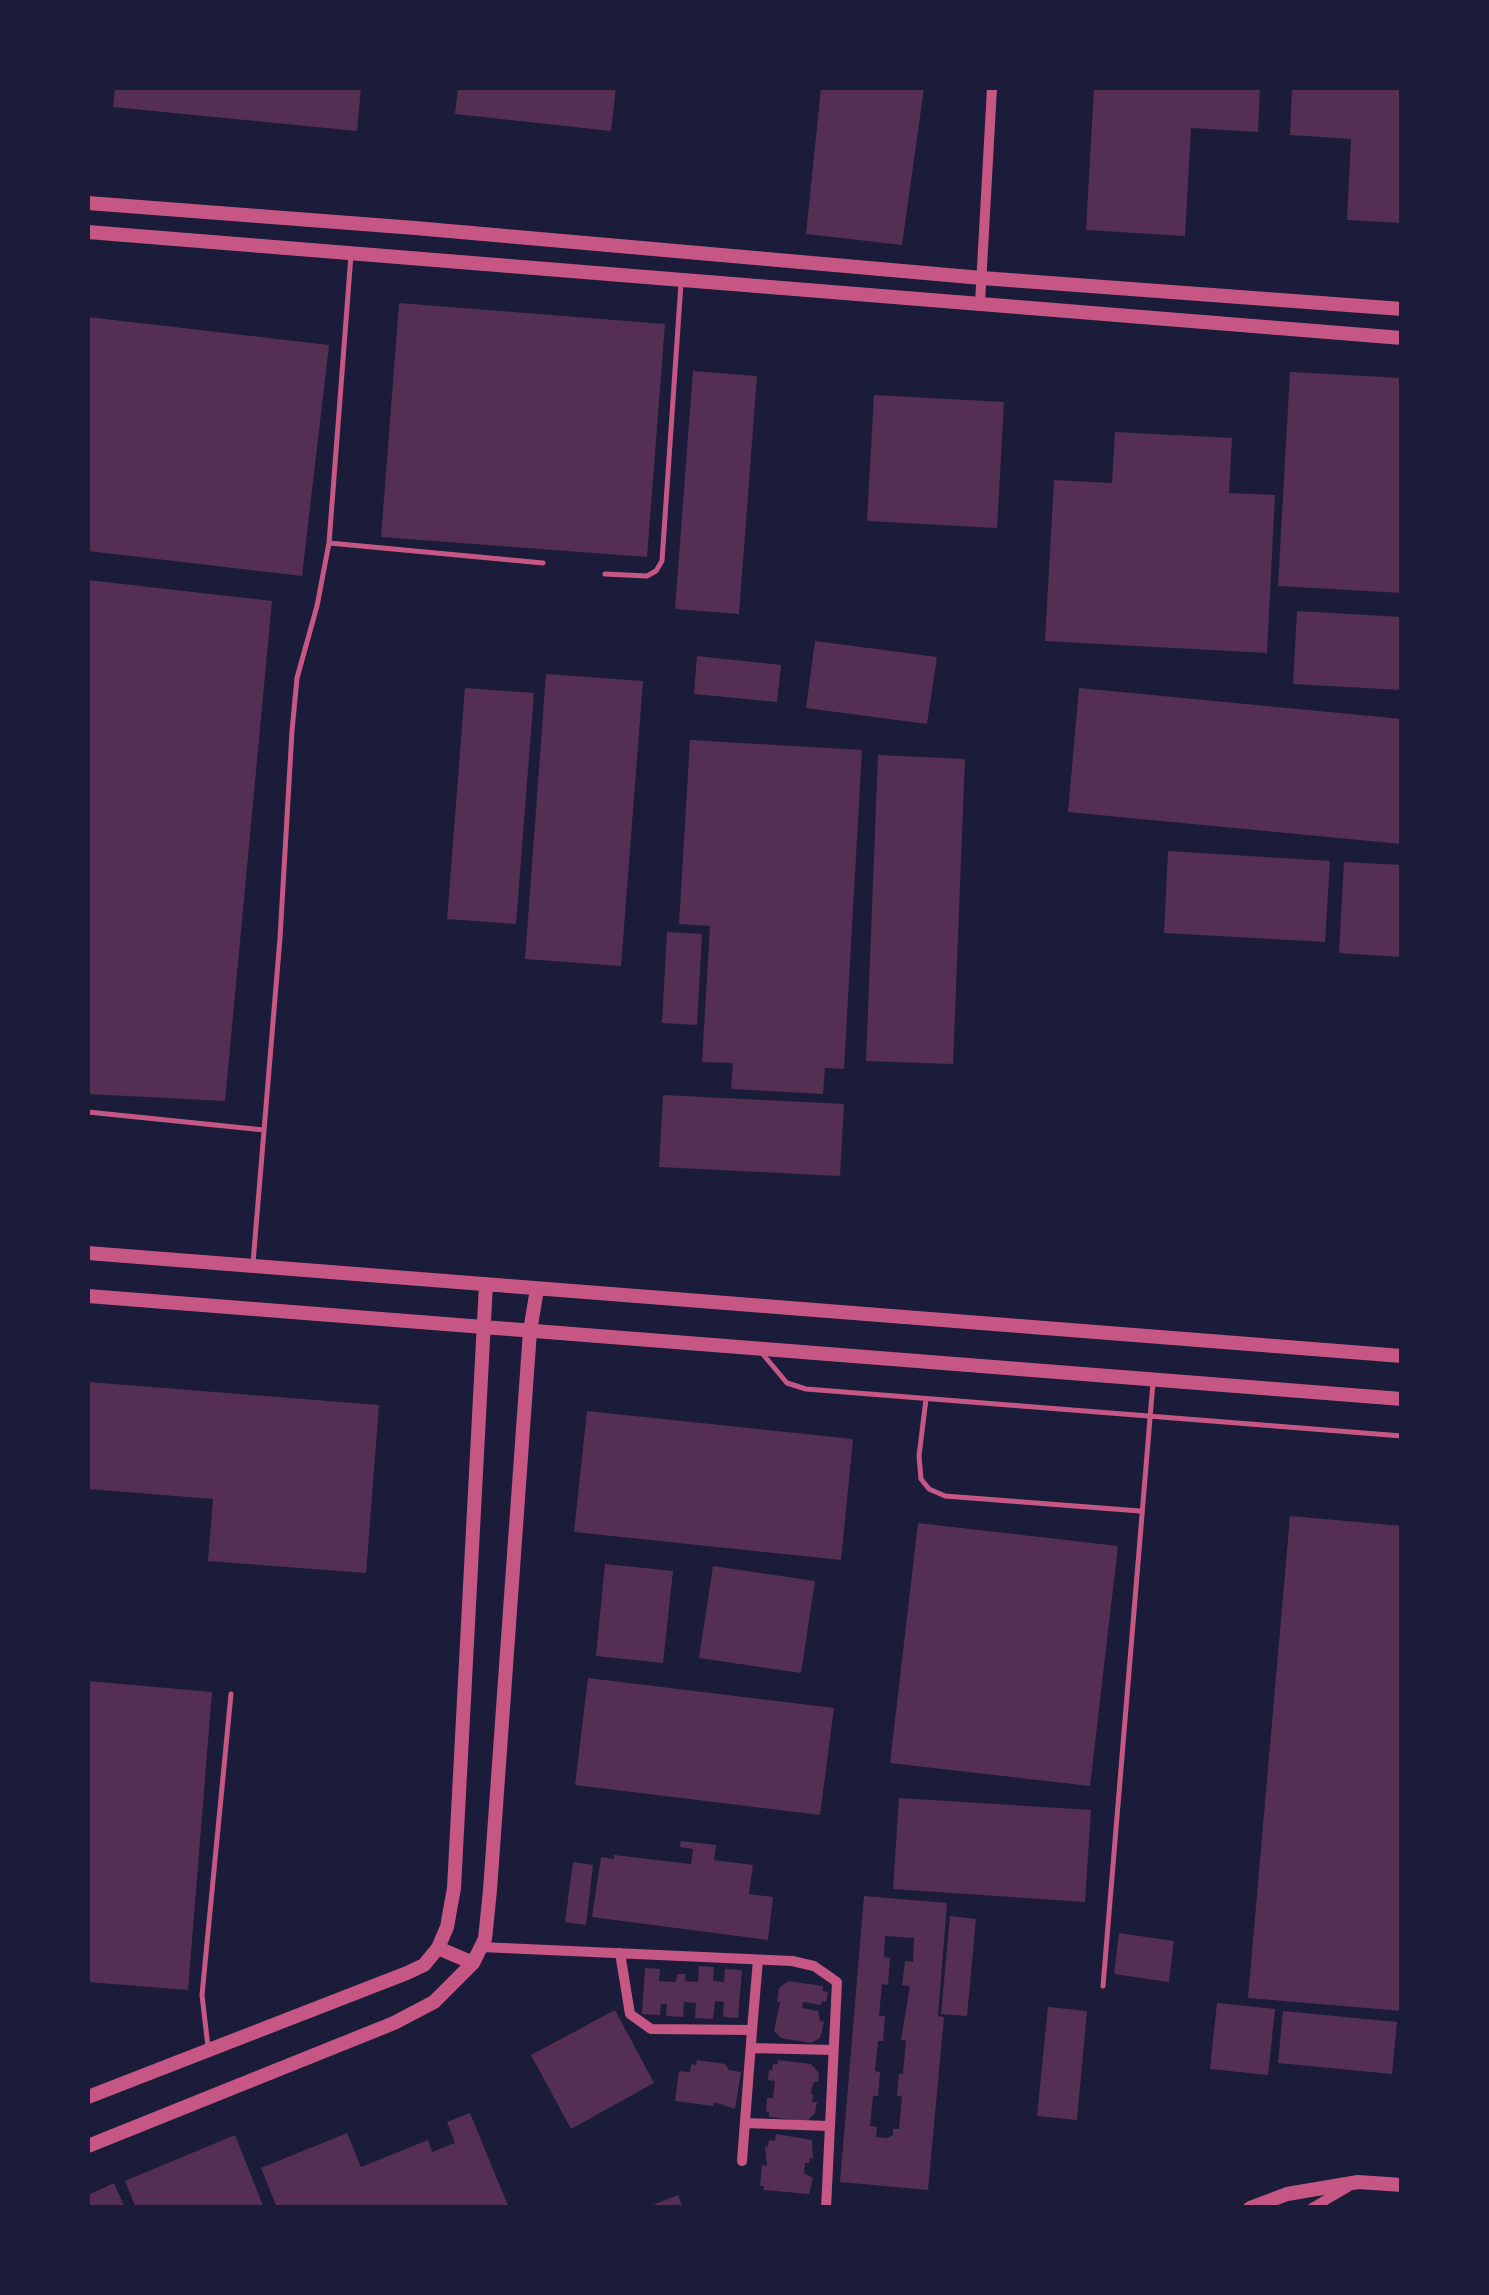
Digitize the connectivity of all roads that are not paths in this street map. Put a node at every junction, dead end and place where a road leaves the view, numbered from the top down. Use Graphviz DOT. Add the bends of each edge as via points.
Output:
graph roads {
  1 [pos="992,88"];
  2 [pos="88,204"];
  3 [pos="88,232"];
  4 [pos="351,251"];
  5 [pos="681,278"];
  6 [pos="982,278"];
  7 [pos="980,303"];
  8 [pos="1402,309"];
  9 [pos="1402,338"];
  10 [pos="329,543"];
  11 [pos="544,563"];
  12 [pos="605,574"];
  13 [pos="88,1112"];
  14 [pos="264,1130"];
  15 [pos="88,1252"];
  16 [pos="253,1266"];
  17 [pos="486,1284"];
  18 [pos="537,1289"];
  19 [pos="88,1296"];
  20 [pos="484,1327"];
  21 [pos="530,1332"];
  22 [pos="759,1349"];
  23 [pos="1402,1356"];
  24 [pos="1153,1380"];
  25 [pos="1402,1398"];
  26 [pos="926,1399"];
  27 [pos="1150,1414"];
  28 [pos="1402,1436"];
  29 [pos="1142,1511"];
  30 [pos="231,1694"];
  31 [pos="481,1947"];
  32 [pos="438,1948"];
  33 [pos="620,1953"];
  34 [pos="758,1960"];
  35 [pos="473,1963"];
  36 [pos="1104,1986"];
  37 [pos="752,2030"];
  38 [pos="750,2048"];
  39 [pos="209,2050"];
  40 [pos="834,2050"];
  41 [pos="88,2098"];
  42 [pos="744,2123"];
  43 [pos="829,2126"];
  44 [pos="88,2146"];
  45 [pos="742,2161"];
  46 [pos="1358,2182"];
  47 [pos="1402,2184"];
  48 [pos="826,2208"];
  49 [pos="1250,2208"];
  50 [pos="1312,2208"];
  1 -- 6 [label="street"];
  2 -- 6 [label="street"];
  3 -- 4 [label="street"];
  4 -- 5 [label="street"];
  4 -- 10 [label="lane"];
  5 -- 7 [label="street"];
  5 -- 12 [label="lane" via="662,561 647,576"];
  6 -- 7 [label="street"];
  6 -- 8 [label="street"];
  7 -- 9 [label="street"];
  10 -- 11 [label="lane"];
  10 -- 14 [label="lane" via="297,678"];
  13 -- 14 [label="lane"];
  14 -- 16 [label="lane"];
  15 -- 16 [label="street"];
  16 -- 17 [label="street"];
  17 -- 18 [label="street"];
  17 -- 20 [label="street"];
  18 -- 21 [label="street"];
  18 -- 23 [label="street"];
  19 -- 20 [label="street"];
  20 -- 21 [label="street"];
  20 -- 32 [label="street" via="454,1888"];
  21 -- 22 [label="street"];
  21 -- 31 [label="street"];
  22 -- 24 [label="street"];
  22 -- 26 [label="lane" via="787,1383 806,1389"];
  24 -- 25 [label="street"];
  24 -- 27 [label="lane"];
  26 -- 27 [label="lane"];
  26 -- 29 [label="lane" via="919,1456 928,1489 946,1496"];
  27 -- 28 [label="lane"];
  27 -- 29 [label="lane"];
  29 -- 36 [label="lane"];
  30 -- 39 [label="lane" via="202,1995"];
  31 -- 33 [label="street"];
  31 -- 35 [label="street"];
  32 -- 35 [label="street"];
  32 -- 39 [label="street" via="407,1973"];
  33 -- 34 [label="street"];
  33 -- 37 [label="street" via="630,2014 651,2029"];
  34 -- 37 [label="street"];
  34 -- 40 [label="street" via="814,1966 838,1982"];
  35 -- 44 [label="street" via="434,2002 394,2023"];
  37 -- 38 [label="street"];
  38 -- 40 [label="street"];
  38 -- 42 [label="street"];
  39 -- 41 [label="street"];
  40 -- 43 [label="street"];
  42 -- 43 [label="street"];
  42 -- 45 [label="street"];
  43 -- 48 [label="street"];
  46 -- 47 [label="street"];
  46 -- 49 [label="street"];
  46 -- 50 [label="street"];
}
